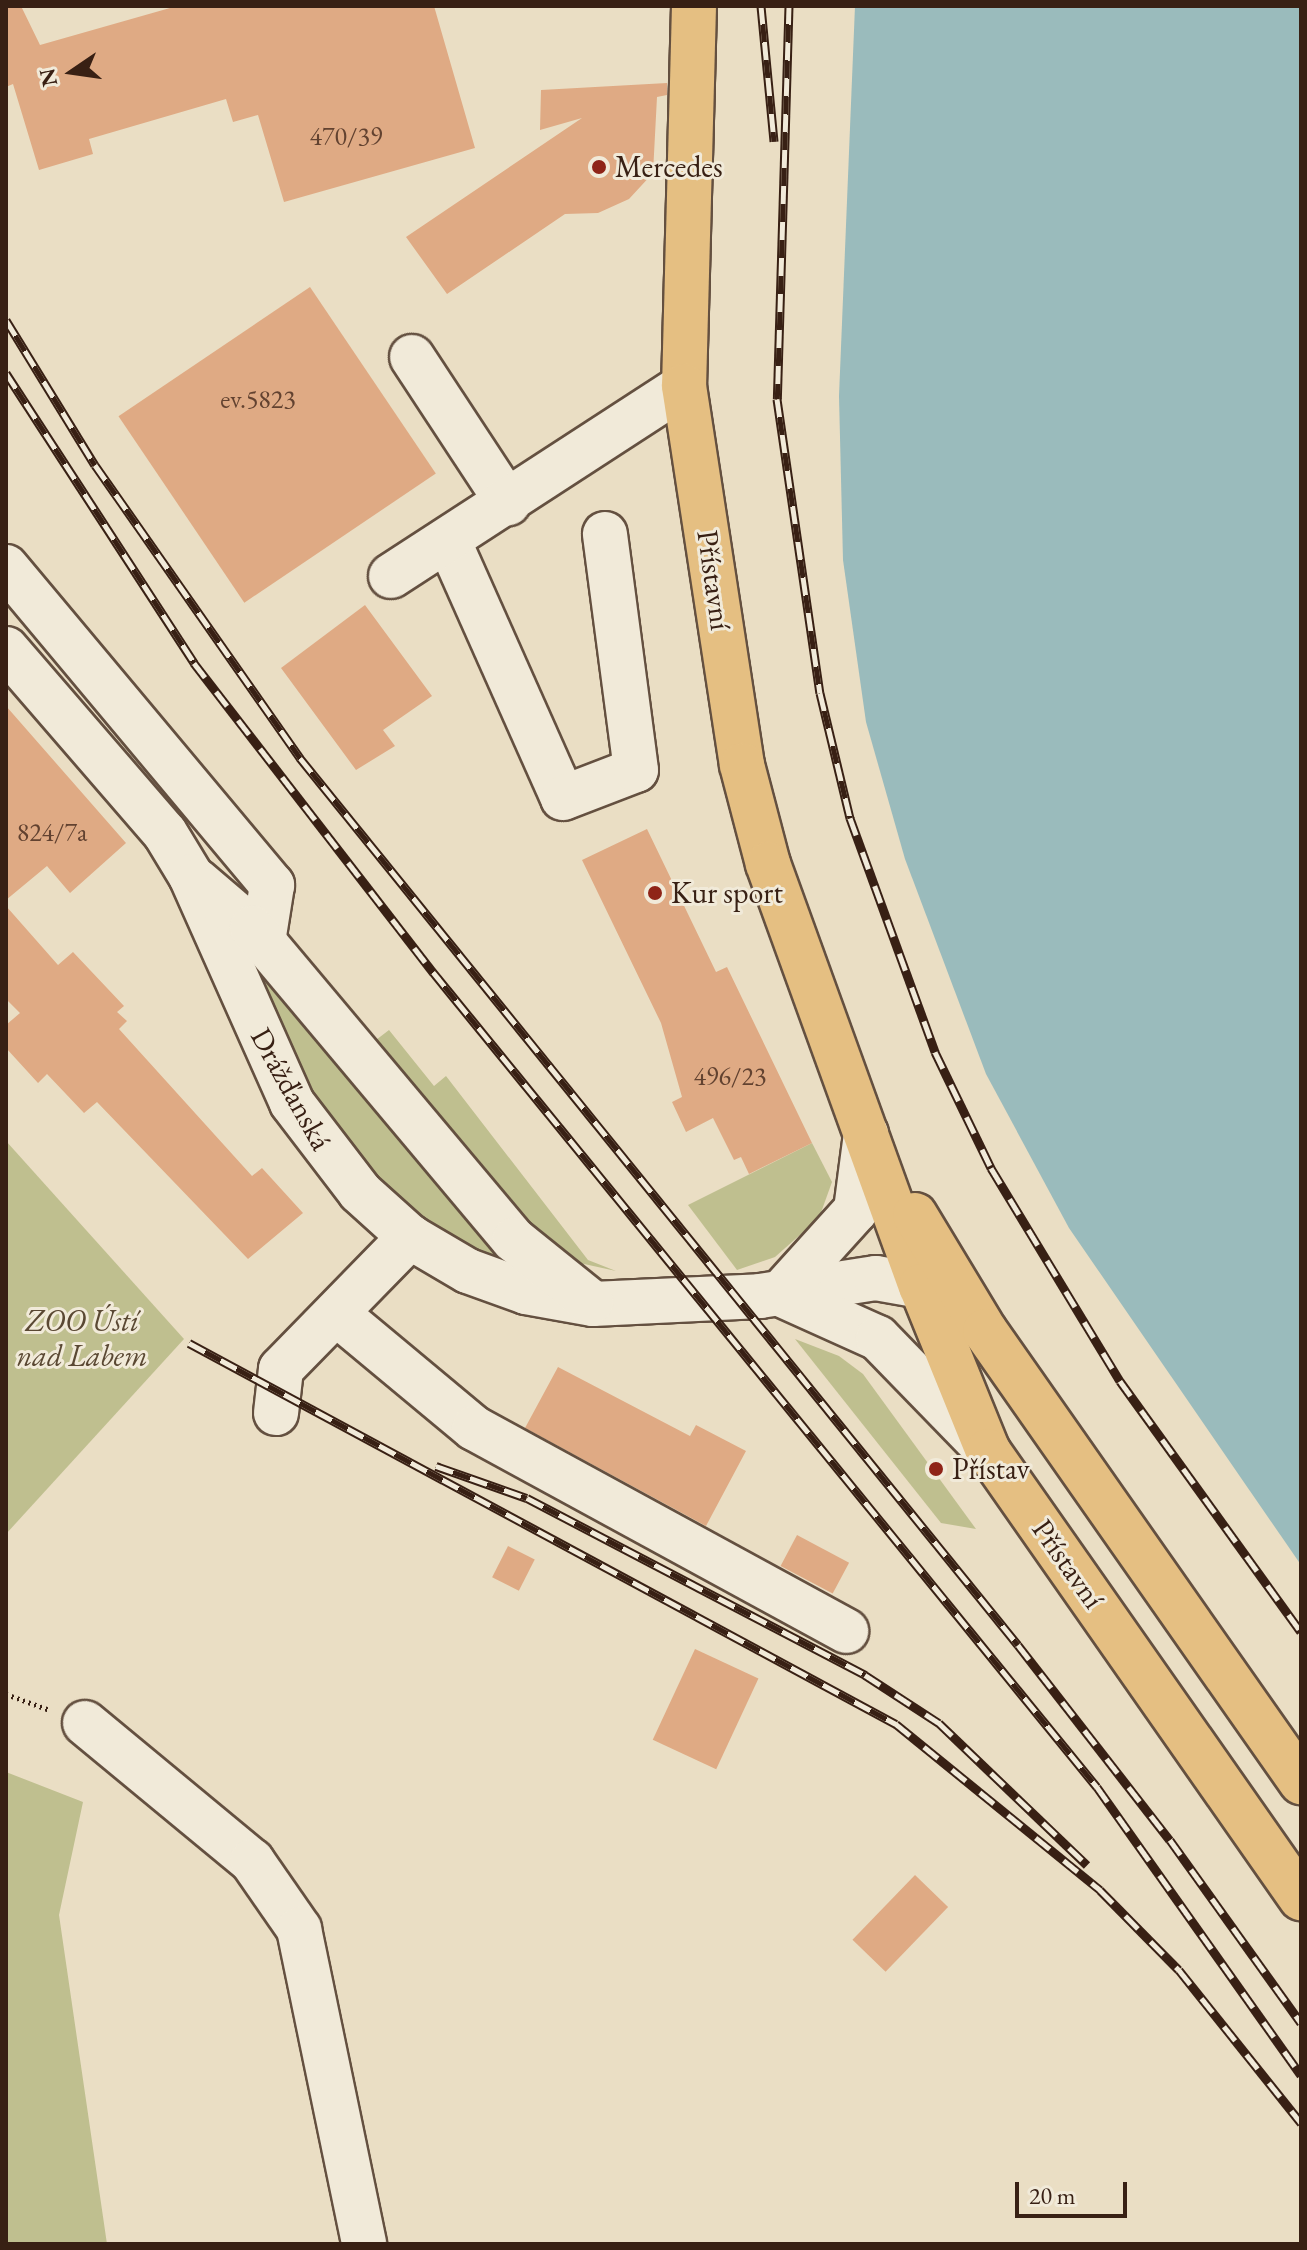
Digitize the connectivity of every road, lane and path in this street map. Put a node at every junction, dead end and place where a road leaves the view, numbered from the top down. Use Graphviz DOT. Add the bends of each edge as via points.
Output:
graph roads {
  1 [pos="694,6"];
  2 [pos="412,357"];
  3 [pos="684,386"];
  4 [pos="508,503"];
  5 [pos="605,534"];
  6 [pos="449,542"];
  7 [pos="6,567"];
  8 [pos="391,576"];
  9 [pos="6,649"];
  10 [pos="191,876"];
  11 [pos="263,942"];
  12 [pos="866,1134"];
  13 [pos="410,1237"];
  14 [pos="921,1286"];
  15 [pos="780,1294"];
  16 [pos="593,1304"];
  17 [pos="337,1314"];
  18 [pos="985,1331"];
  19 [pos="276,1413"];
  20 [pos="988,1451"];
  21 [pos="846,1631"];
  22 [pos="85,1723"];
  23 [pos="1301,1782"];
  24 [pos="1262,1837"];
  25 [pos="1301,1886"];
  26 [pos="1301,1898"];
  27 [pos="364,2244"];
  1 -- 3 [label="main road, Přístavní"];
  2 -- 4 [label="street"];
  3 -- 4 [label="street"];
  3 -- 12 [label="main road, Přístavní" via="742,765 809,988"];
  4 -- 6 [label="street"];
  5 -- 6 [label="street" via="636,770 563,798"];
  6 -- 8 [label="street"];
  7 -- 11 [label="street" via="272,885"];
  9 -- 10 [label="street, Drážďanská" via="165,833"];
  10 -- 11 [label="street"];
  10 -- 13 [label="street, Drážďanská" via="292,1103 360,1192"];
  11 -- 16 [label="street" via="514,1240"];
  12 -- 14 [label="main road, Přístavní"];
  12 -- 15 [label="street" via="856,1210"];
  12 -- 18 [label="main road, Přístavní"];
  13 -- 16 [label="street, Drážďanská" via="482,1276 526,1292"];
  13 -- 17 [label="street"];
  14 -- 15 [label="street, Drážďanská" via="876,1278"];
  14 -- 18 [label="street"];
  14 -- 20 [label="main road, Přístavní"];
  15 -- 16 [label="street, Drážďanská"];
  15 -- 20 [label="street" via="878,1338"];
  17 -- 19 [label="street" via="281,1369"];
  17 -- 21 [label="street" via="474,1428"];
  18 -- 23 [label="main road, Přístavní"];
  20 -- 24 [label="main road, Přístavní"];
  22 -- 27 [label="street" via="252,1861 299,1929"];
  24 -- 25 [label="street, Přístavní"];
  24 -- 26 [label="main road, Přístavní"];
}
